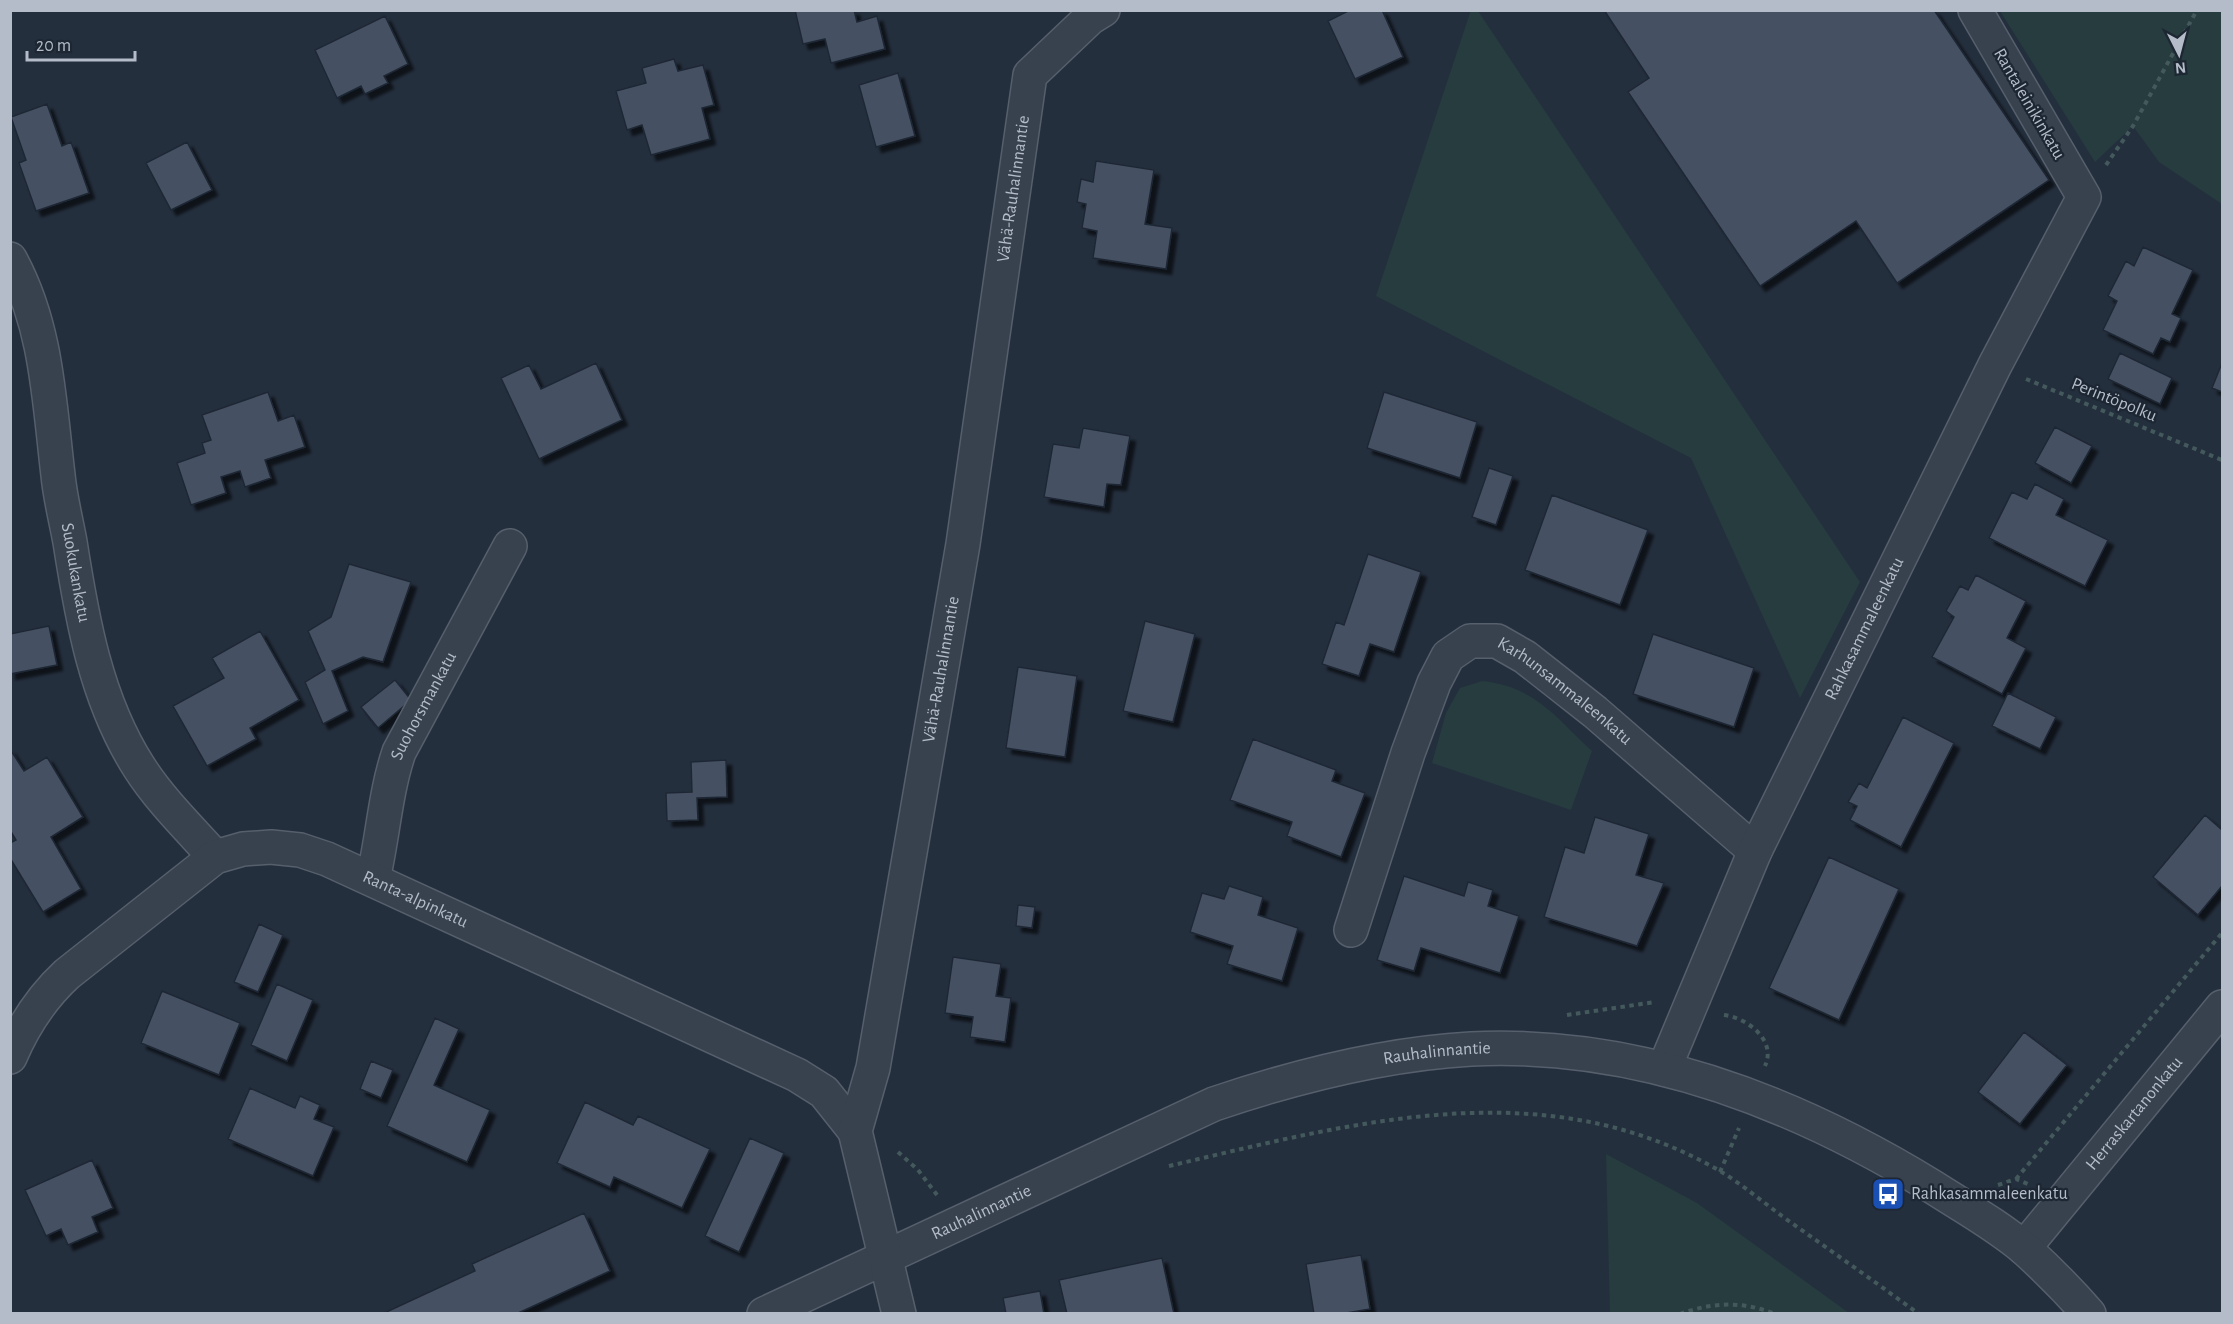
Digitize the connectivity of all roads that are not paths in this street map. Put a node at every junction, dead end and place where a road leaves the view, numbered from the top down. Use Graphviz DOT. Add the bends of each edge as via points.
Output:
graph roads {
  1 [pos="1103,10"];
  2 [pos="1975,10"];
  3 [pos="2084,197"];
  4 [pos="10,259"];
  5 [pos="510,546"];
  6 [pos="1755,851"];
  7 [pos="215,857"];
  8 [pos="373,879"];
  9 [pos="1351,930"];
  10 [pos="2223,1007"];
  11 [pos="10,1057"];
  12 [pos="1664,1069"];
  13 [pos="855,1131"];
  14 [pos="2024,1248"];
  15 [pos="884,1258"];
  16 [pos="764,1314"];
  17 [pos="899,1314"];
  18 [pos="2089,1314"];
  1 -- 13 [label="street, Vähä-Rauhalinnantie" via="1030,75 963,544 873,1068"];
  2 -- 3 [label="street, Rantaleinikinkatu"];
  3 -- 6 [label="street, Rahkasammaleenkatu" via="1995,365"];
  4 -- 7 [label="street, Suokukankatu" via="32,308 42,347 58,477 92,658 138,767"];
  5 -- 8 [label="street, Suohorsmankatu" via="399,752"];
  6 -- 9 [label="street, Karhunsammaleenkatu" via="1595,712 1525,657 1497,641 1470,641 1448,656 1434,684"];
  6 -- 12 [label="street, Rahkasammaleenkatu"];
  7 -- 8 [label="street, Ranta-alpinkatu" via="252,849 300,850"];
  7 -- 11 [label="street, Ranta-alpinkatu" via="44,995"];
  8 -- 13 [label="street, Ranta-alpinkatu" via="797,1075 824,1092"];
  10 -- 14 [label="street, Herraskartanonkatu"];
  12 -- 14 [label="street, Rauhalinnantie" via="1753,1096 1849,1138 1984,1219"];
  12 -- 15 [label="street, Rauhalinnantie" via="1555,1052 1472,1049 1330,1070 1214,1104"];
  13 -- 15 [label="street, Vähä-Rauhalinnantie"];
  14 -- 18 [label="street, Rauhalinnantie"];
  15 -- 16 [label="street, Rauhalinnantie"];
  15 -- 17 [label="street, Vähä-Rauhalinnantie"];
}
